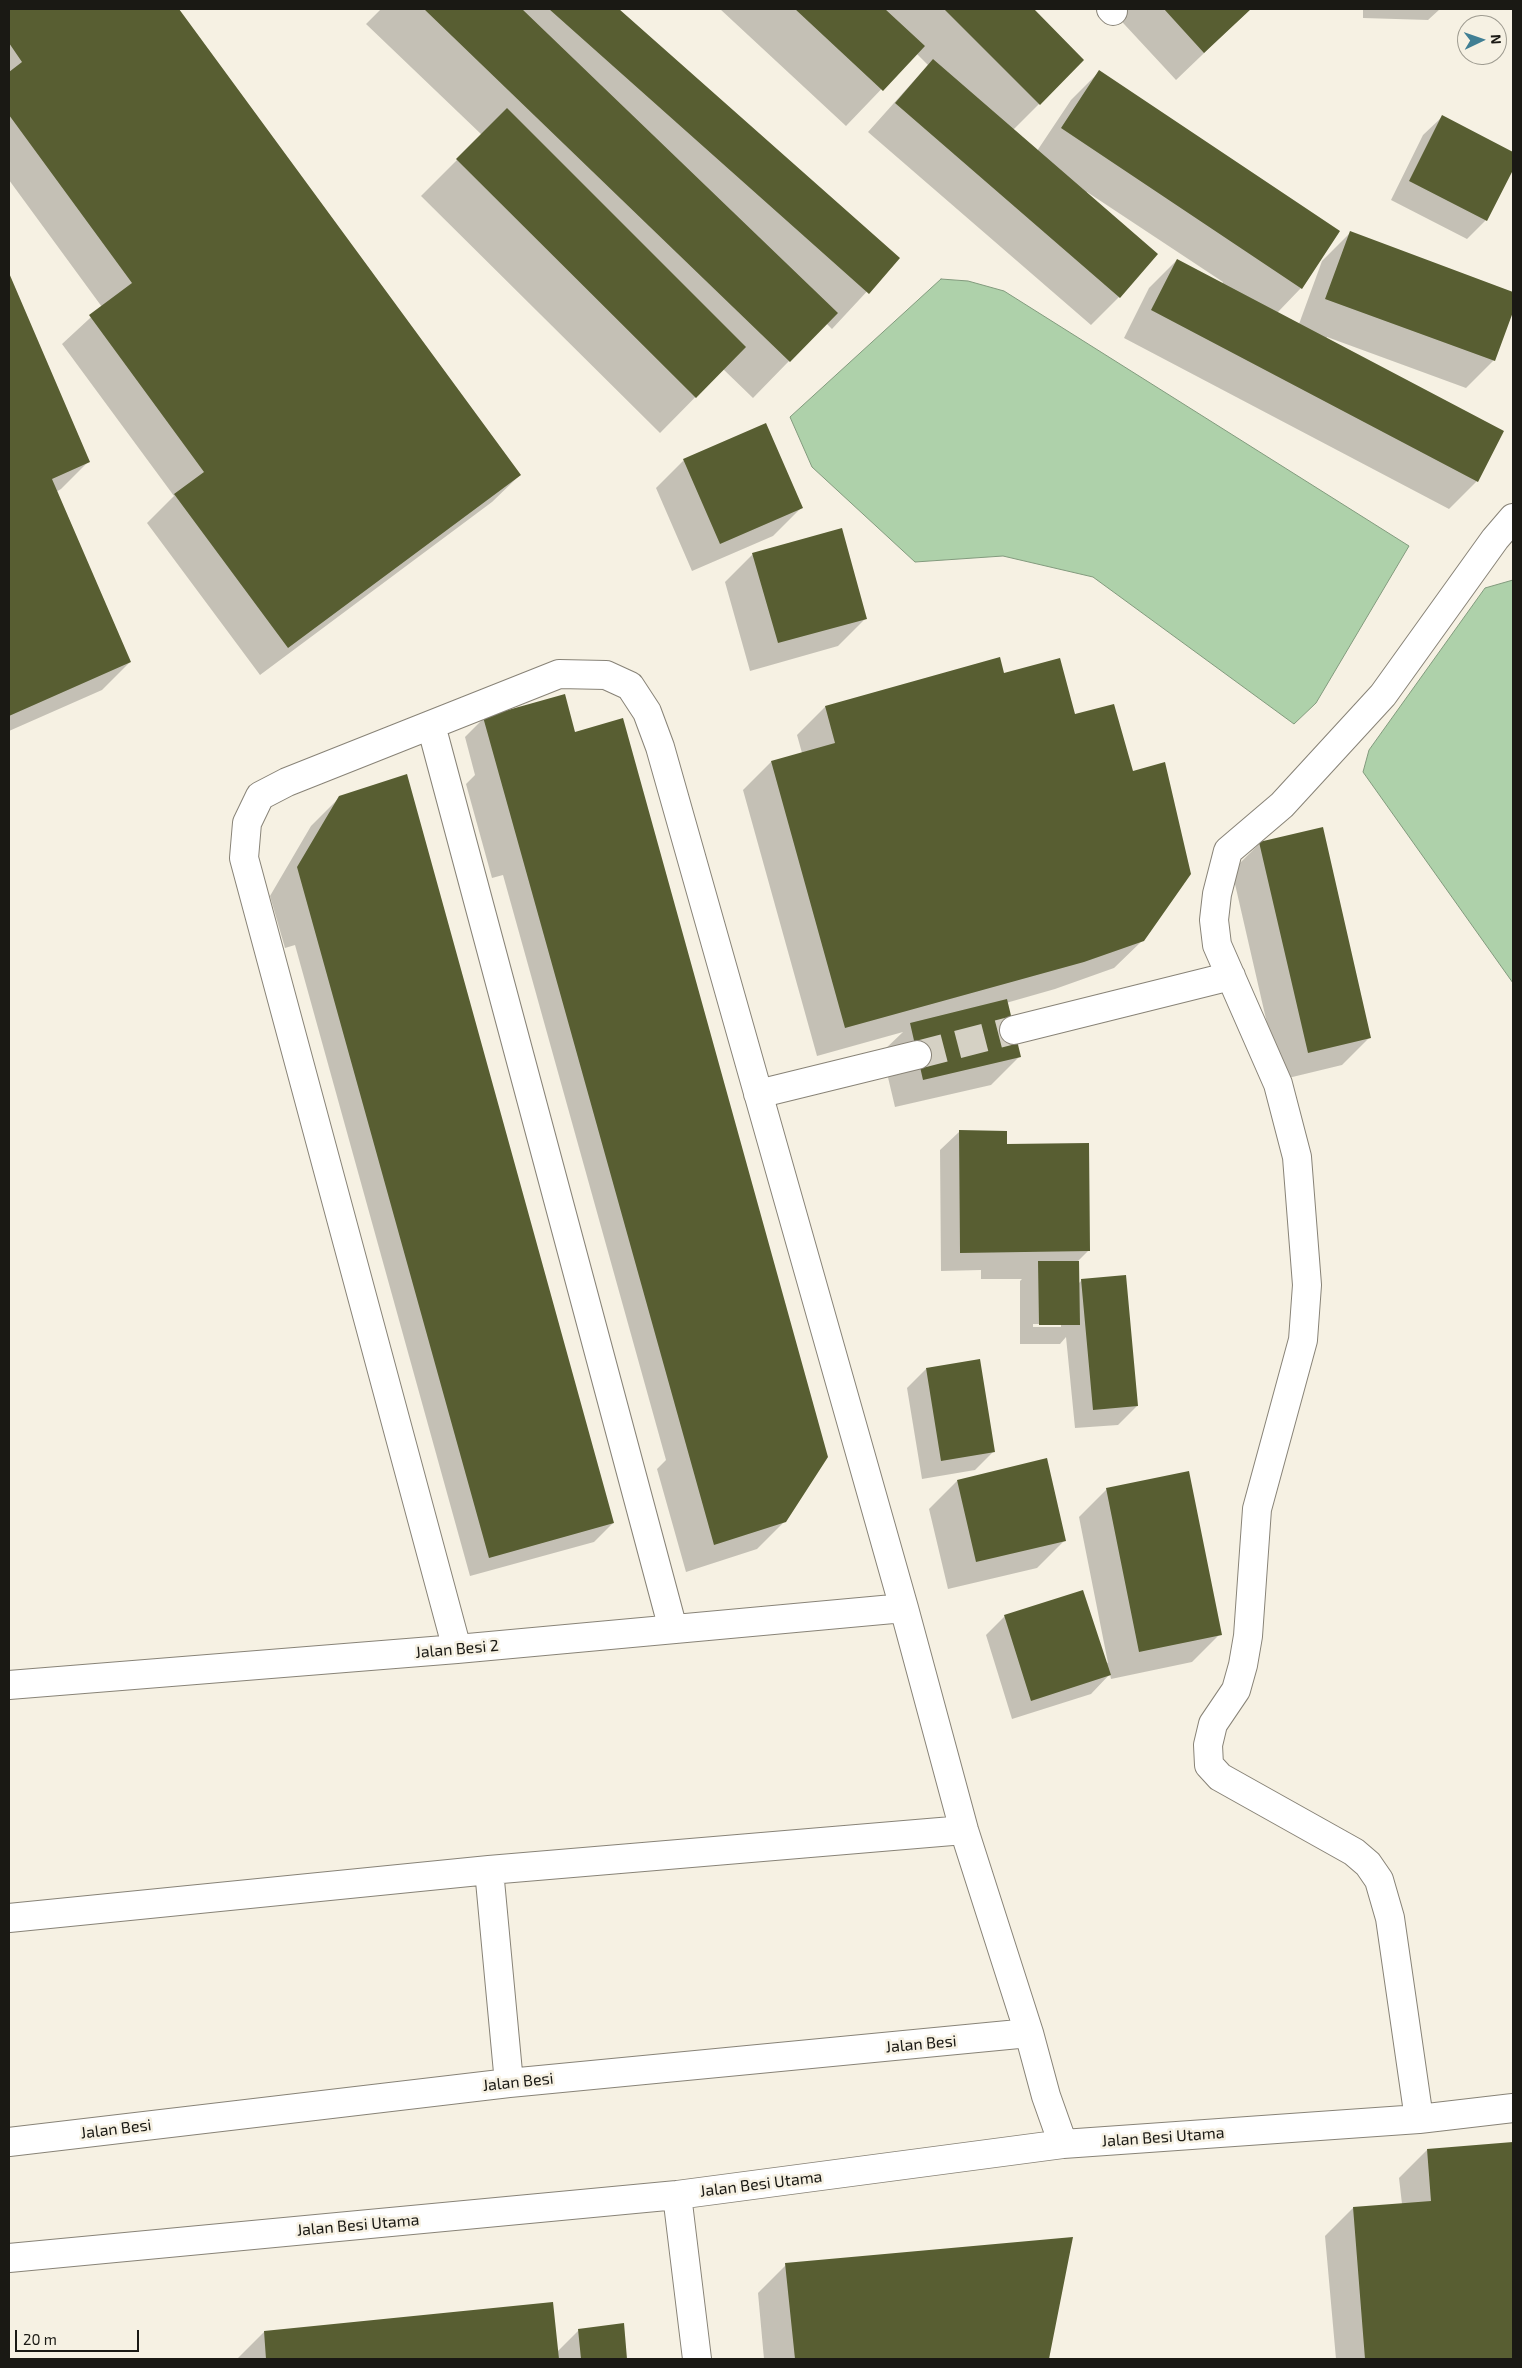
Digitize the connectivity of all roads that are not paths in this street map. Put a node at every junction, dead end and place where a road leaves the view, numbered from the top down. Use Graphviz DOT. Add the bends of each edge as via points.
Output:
graph roads {
  1 [pos="1513,518"];
  2 [pos="431,725"];
  3 [pos="1231,976"];
  4 [pos="1014,1030"];
  5 [pos="917,1055"];
  6 [pos="758,1094"];
  7 [pos="904,1608"];
  8 [pos="673,1629"];
  9 [pos="457,1649"];
  10 [pos="9,1685"];
  11 [pos="964,1830"];
  12 [pos="489,1870"];
  13 [pos="9,1918"];
  14 [pos="1029,2033"];
  15 [pos="509,2083"];
  16 [pos="1513,2108"];
  17 [pos="1418,2119"];
  18 [pos="9,2142"];
  19 [pos="1063,2144"];
  20 [pos="676,2195"];
  21 [pos="9,2258"];
  22 [pos="696,2359"];
  1 -- 3 [label="street" via="1495,538 1383,695 1282,805 1228,851 1214,920 1217,945"];
  2 -- 6 [label="street" via="559,674 606,675 630,686 647,712 660,747"];
  2 -- 8 [label="street"];
  2 -- 9 [label="street" via="287,782 260,796 247,823 244,858"];
  3 -- 4 [label="street"];
  3 -- 17 [label="street" via="1278,1084 1297,1157 1307,1285 1303,1340 1257,1509 1243,1665 1236,1690 1213,1724 1208,1745 1209,1766 1220,1777 1354,1852 1379,1880 1390,1918"];
  5 -- 6 [label="street"];
  6 -- 7 [label="street"];
  7 -- 8 [label="street, Jalan Besi 2"];
  7 -- 11 [label="street"];
  8 -- 9 [label="street, Jalan Besi 2"];
  9 -- 10 [label="street, Jalan Besi 2"];
  11 -- 12 [label="street"];
  11 -- 14 [label="street"];
  12 -- 13 [label="street"];
  12 -- 15 [label="street"];
  14 -- 15 [label="street, Jalan Besi"];
  14 -- 19 [label="street"];
  15 -- 18 [label="street, Jalan Besi"];
  16 -- 17 [label="street, Jalan Besi Utama"];
  17 -- 19 [label="street, Jalan Besi Utama"];
  19 -- 20 [label="street, Jalan Besi Utama"];
  20 -- 21 [label="street, Jalan Besi Utama"];
  20 -- 22 [label="street"];
}
